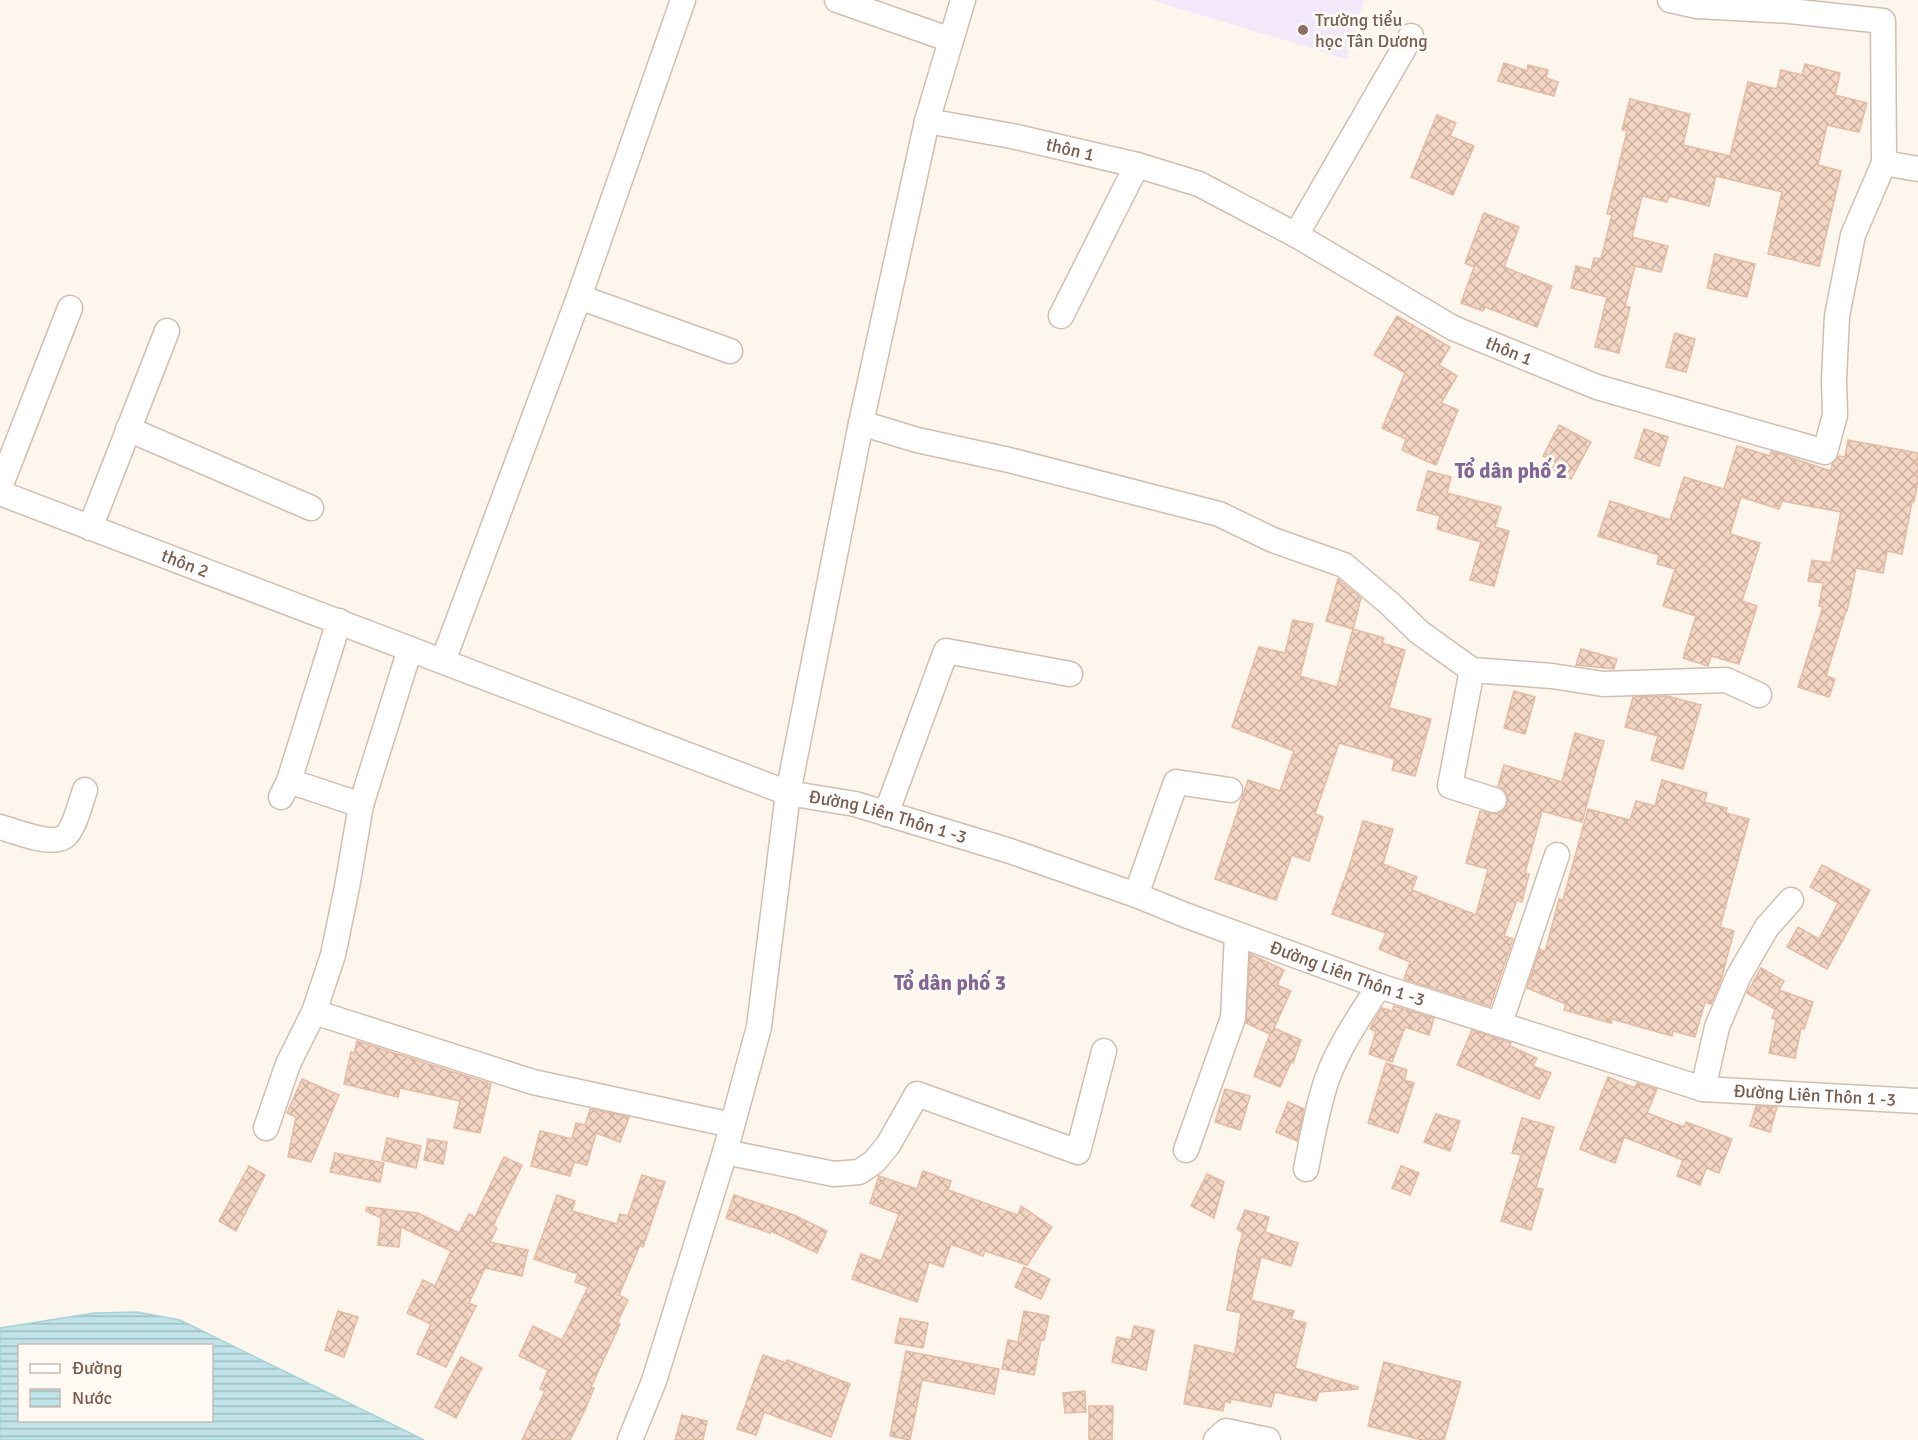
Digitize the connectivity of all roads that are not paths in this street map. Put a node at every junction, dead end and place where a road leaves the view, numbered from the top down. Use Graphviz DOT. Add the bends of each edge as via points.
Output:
graph roads {
  1 [pos="682,0"];
  2 [pos="837,0"];
  3 [pos="963,0"];
  4 [pos="1670,0"];
  5 [pos="1885,11"];
  6 [pos="1411,36"];
  7 [pos="951,40"];
  8 [pos="927,121"];
  9 [pos="1884,163"];
  10 [pos="1137,165"];
  11 [pos="1918,169"];
  12 [pos="1296,235"];
  13 [pos="579,297"];
  14 [pos="70,308"];
  15 [pos="1061,316"];
  16 [pos="166,331"];
  17 [pos="730,351"];
  18 [pos="861,423"];
  19 [pos="128,429"];
  20 [pos="0,487"];
  21 [pos="0,493"];
  22 [pos="310,508"];
  23 [pos="90,528"];
  24 [pos="339,621"];
  25 [pos="410,649"];
  26 [pos="443,661"];
  27 [pos="1472,670"];
  28 [pos="1070,674"];
  29 [pos="1760,695"];
  30 [pos="86,790"];
  31 [pos="1230,790"];
  32 [pos="789,793"];
  33 [pos="1494,800"];
  34 [pos="361,805"];
  35 [pos="886,814"];
  36 [pos="0,826"];
  37 [pos="1557,855"];
  38 [pos="1136,895"];
  39 [pos="1791,900"];
  40 [pos="1237,934"];
  41 [pos="1379,986"];
  42 [pos="314,1012"];
  43 [pos="1500,1023"];
  44 [pos="1104,1051"];
  45 [pos="1703,1089"];
  46 [pos="1918,1101"];
  47 [pos="732,1125"];
  48 [pos="266,1128"];
  49 [pos="1186,1150"];
  50 [pos="725,1152"];
  51 [pos="1306,1169"];
  52 [pos="630,1440"];
  53 [pos="1216,1440"];
  54 [pos="1268,1440"];
  1 -- 13 [label="street"];
  2 -- 7 [label="street"];
  3 -- 7 [label="street"];
  4 -- 5 [label="street, thôn 1" via="1697,6 1790,11"];
  5 -- 9 [label="street, thôn 1"];
  6 -- 12 [label="street"];
  7 -- 8 [label="street"];
  8 -- 10 [label="street, thôn 1"];
  8 -- 18 [label="street"];
  9 -- 11 [label="street"];
  9 -- 12 [label="street, thôn 1" via="1853,235 1838,316 1833,380 1835,415 1825,452 1597,387 1564,374 1453,328"];
  10 -- 12 [label="street, thôn 1" via="1199,184"];
  10 -- 15 [label="street"];
  13 -- 17 [label="street"];
  13 -- 26 [label="street"];
  14 -- 20 [label="street"];
  16 -- 19 [label="street"];
  18 -- 27 [label="street" via="917,441 1010,460 1219,514 1273,540 1344,565 1419,632"];
  18 -- 32 [label="street"];
  19 -- 22 [label="street"];
  19 -- 23 [label="street"];
  21 -- 23 [label="street, thôn 2"];
  23 -- 24 [label="street, thôn 2"];
  24 -- 25 [label="street, thôn 2"];
  24 -- 34 [label="street" via="285,789"];
  25 -- 26 [label="street, thôn 2"];
  25 -- 34 [label="street"];
  26 -- 32 [label="street, Đường Liên Thôn 1 -3"];
  27 -- 29 [label="street" via="1603,684 1726,680"];
  27 -- 33 [label="street" via="1450,786"];
  28 -- 35 [label="street" via="946,651"];
  30 -- 36 [label="street" via="71,830 64,838 37,838"];
  31 -- 38 [label="street" via="1176,782"];
  32 -- 35 [label="street, Đường Liên Thôn 1 -3" via="855,804"];
  32 -- 47 [label="street" via="759,1027"];
  34 -- 42 [label="street" via="333,955"];
  35 -- 38 [label="street, Đường Liên Thôn 1 -3" via="1011,851"];
  37 -- 43 [label="street"];
  38 -- 40 [label="street, Đường Liên Thôn 1 -3"];
  39 -- 45 [label="street" via="1767,927 1738,977 1717,1027"];
  40 -- 41 [label="street, Đường Liên Thôn 1 -3"];
  40 -- 49 [label="street" via="1233,1018"];
  41 -- 43 [label="street, Đường Liên Thôn 1 -3"];
  41 -- 51 [label="street" via="1339,1051 1327,1079"];
  42 -- 47 [label="street" via="533,1082"];
  42 -- 48 [label="street" via="288,1064"];
  43 -- 45 [label="street, Đường Liên Thôn 1 -3"];
  44 -- 50 [label="street" via="1078,1152 916,1094 888,1145 859,1172 834,1174"];
  45 -- 46 [label="street, Đường Liên Thôn 1 -3"];
  47 -- 50 [label="street"];
  50 -- 52 [label="street" via="654,1381"];
  53 -- 54 [label="street" via="1226,1431"];
}
